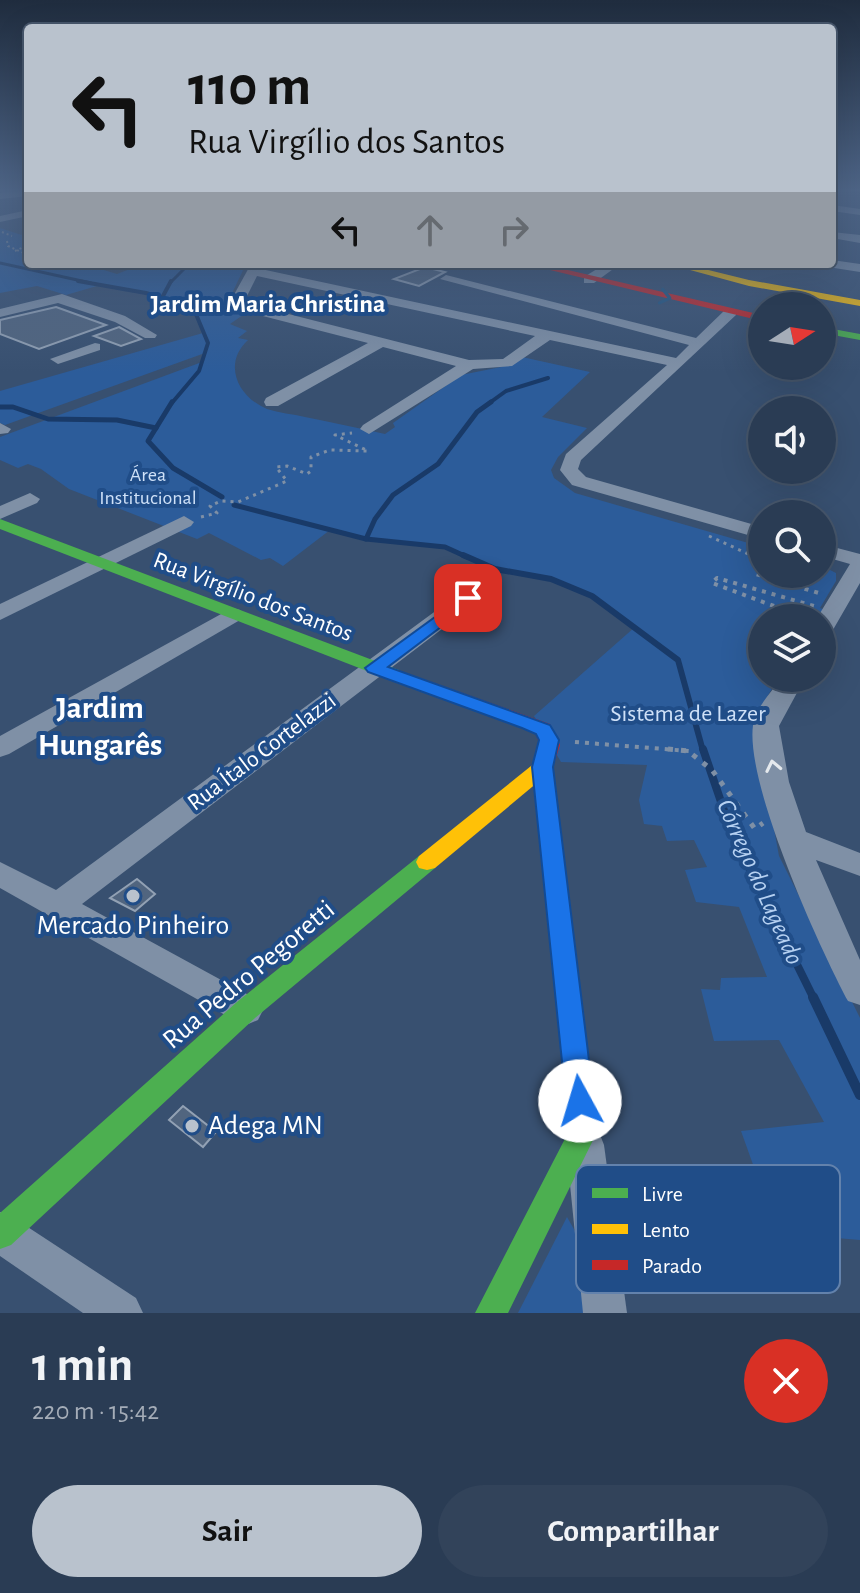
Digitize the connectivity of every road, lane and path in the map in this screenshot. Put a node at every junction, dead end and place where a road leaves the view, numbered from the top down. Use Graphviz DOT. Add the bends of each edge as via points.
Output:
graph roads {
  1 [pos="19,249"];
  2 [pos="15,251"];
  3 [pos="24,254"];
  4 [pos="836,265"];
  5 [pos="255,268"];
  6 [pos="545,268"];
  7 [pos="608,268"];
  8 [pos="689,268"];
  9 [pos="860,268"];
  10 [pos="446,279"];
  11 [pos="589,280"];
  12 [pos="860,303"];
  13 [pos="731,312"];
  14 [pos="0,313"];
  15 [pos="748,315"];
  16 [pos="836,333"];
  17 [pos="150,335"];
  18 [pos="547,335"];
  19 [pos="860,337"];
  20 [pos="380,343"];
  21 [pos="700,343"];
  22 [pos="95,347"];
  23 [pos="58,359"];
  24 [pos="679,363"];
  25 [pos="469,365"];
  26 [pos="272,402"];
  27 [pos="369,429"];
  28 [pos="30,499"];
  29 [pos="0,513"];
  30 [pos="184,522"];
  31 [pos="0,524"];
  32 [pos="748,529"];
  33 [pos="696,530"];
  34 [pos="748,554"];
  35 [pos="836,554"];
  36 [pos="860,562"];
  37 [pos="101,564"];
  38 [pos="748,587"];
  39 [pos="752,588"];
  40 [pos="803,588"];
  41 [pos="468,598"];
  42 [pos="769,604"];
  43 [pos="808,604"];
  44 [pos="820,604"];
  45 [pos="836,605"];
  46 [pos="0,613"];
  47 [pos="232,615"];
  48 [pos="374,668"];
  49 [pos="785,692"];
  50 [pos="549,740"];
  51 [pos="0,748"];
  52 [pos="543,767"];
  53 [pos="764,822"];
  54 [pos="796,840"];
  55 [pos="860,865"];
  56 [pos="0,874"];
  57 [pos="57,906"];
  58 [pos="860,991"];
  59 [pos="246,1010"];
  60 [pos="583,1132"];
  61 [pos="587,1165"];
  62 [pos="1,1233"];
  63 [pos="603,1293"];
  64 [pos="121,1313"];
  65 [pos="491,1313"];
  66 [pos="605,1313"];
  1 -- 2 [label="path"];
  2 -- 3 [label="path"];
  4 -- 9 [label="street"];
  5 -- 18 [label="street"];
  5 -- 20 [label="street" via="238,300 244,307"];
  6 -- 11 [label="street"];
  7 -- 11 [label="street"];
  8 -- 12 [label="street"];
  10 -- 21 [label="street"];
  11 -- 13 [label="street, one-way"];
  13 -- 15 [label="street"];
  13 -- 21 [label="street"];
  14 -- 17 [label="street" via="61,298"];
  16 -- 19 [label="street"];
  18 -- 24 [label="street"];
  18 -- 25 [label="street" via="507,363"];
  20 -- 25 [label="street"];
  20 -- 26 [label="street"];
  21 -- 24 [label="street"];
  22 -- 23 [label="street"];
  24 -- 32 [label="street" via="572,458 569,470 579,481"];
  25 -- 27 [label="street"];
  27 -- 30 [label="path" via="383,432 335,435 368,451 322,452 311,457 307,474 276,467 287,481 238,502 221,501 210,506 217,513 213,516"];
  28 -- 29 [label="street"];
  30 -- 37 [label="street"];
  31 -- 37 [label="street, Rua Virgílio dos Santos"];
  33 -- 34 [label="path"];
  35 -- 36 [label="street"];
  36 -- 45 [label="street"];
  37 -- 46 [label="street"];
  37 -- 47 [label="street, Rua Virgílio dos Santos"];
  38 -- 42 [label="path" via="717,578 712,583"];
  39 -- 43 [label="path"];
  40 -- 44 [label="path" via="826,595"];
  41 -- 48 [label="street, Rua Ítalo Cortelazzi"];
  47 -- 48 [label="street, Rua Virgílio dos Santos"];
  47 -- 51 [label="street"];
  48 -- 50 [label="street, Rua Virgílio dos Santos" via="529,723 543,729"];
  48 -- 57 [label="street, Rua Ítalo Cortelazzi"];
  54 -- 49 [label="street, one-way" via="772,766 766,724"];
  50 -- 52 [label="street"];
  50 -- 53 [label="path" via="688,751 712,770 755,829"];
  52 -- 59 [label="street, Rua Pedro Pegoretti"];
  52 -- 60 [label="street"];
  54 -- 55 [label="street"];
  54 -- 58 [label="street" via="820,910"];
  56 -- 57 [label="street"];
  57 -- 59 [label="street"];
  59 -- 62 [label="street, Rua Pedro Pegoretti"];
  60 -- 61 [label="street"];
  60 -- 65 [label="street"];
  62 -- 64 [label="street"];
  63 -- 66 [label="street"];
}
